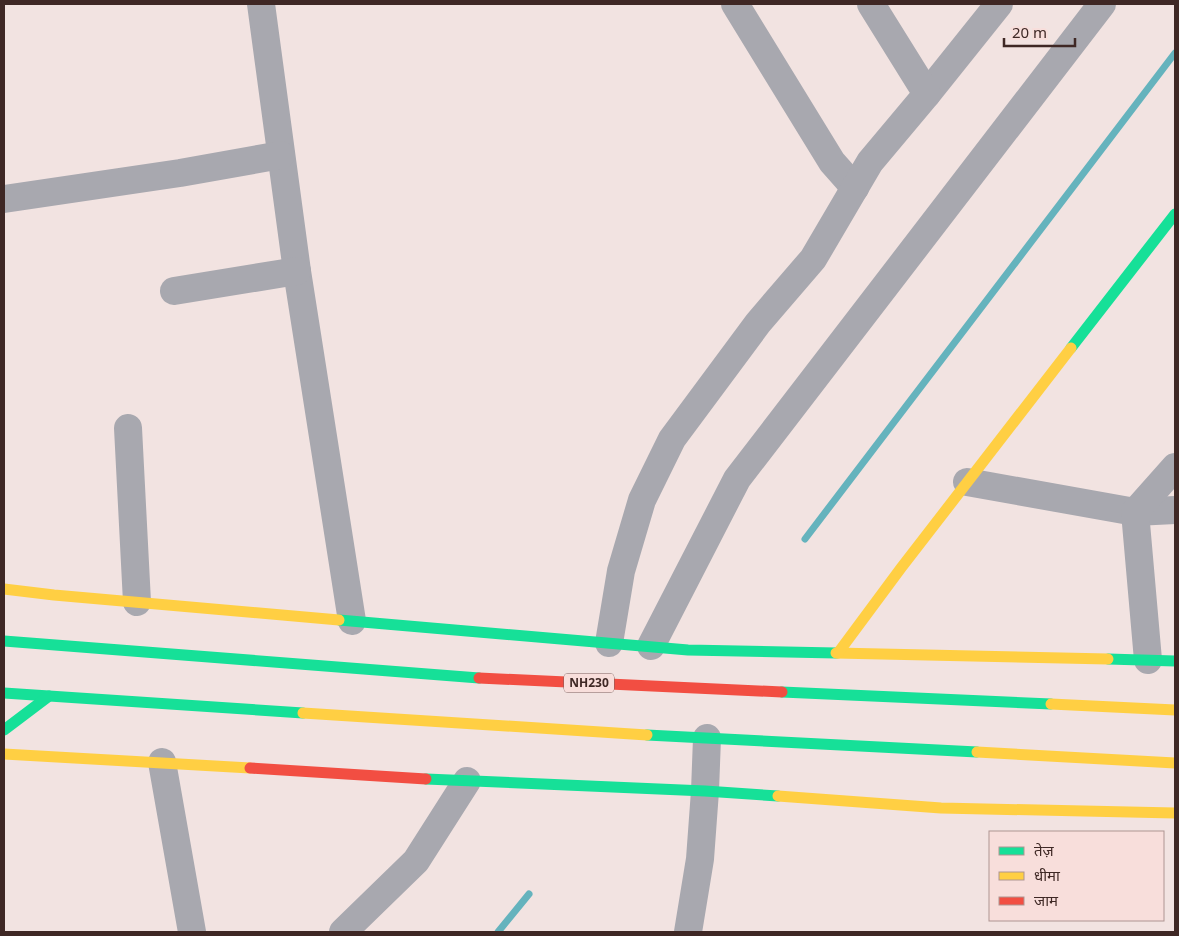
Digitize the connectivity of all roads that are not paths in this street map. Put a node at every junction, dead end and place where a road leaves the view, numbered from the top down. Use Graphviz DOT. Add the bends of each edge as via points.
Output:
graph roads {
  1 [pos="261,4"];
  2 [pos="734,4"];
  3 [pos="871,4"];
  4 [pos="999,4"];
  5 [pos="1102,4"];
  6 [pos="927,94"];
  7 [pos="281,155"];
  8 [pos="855,188"];
  9 [pos="4,199"];
  10 [pos="1175,214"];
  11 [pos="298,271"];
  12 [pos="174,291"];
  13 [pos="128,428"];
  14 [pos="1175,467"];
  15 [pos="967,482"];
  16 [pos="1175,510"];
  17 [pos="1135,512"];
  18 [pos="4,589"];
  19 [pos="137,602"];
  20 [pos="352,620"];
  21 [pos="4,641"];
  22 [pos="609,643"];
  23 [pos="651,646"];
  24 [pos="838,653"];
  25 [pos="1148,660"];
  26 [pos="1175,661"];
  27 [pos="4,693"];
  28 [pos="49,696"];
  29 [pos="1175,710"];
  30 [pos="4,730"];
  31 [pos="707,738"];
  32 [pos="4,754"];
  33 [pos="162,762"];
  34 [pos="1175,763"];
  35 [pos="467,781"];
  36 [pos="705,791"];
  37 [pos="1175,814"];
  38 [pos="192,932"];
  39 [pos="343,932"];
  40 [pos="688,932"];
  1 -- 7 [label="street"];
  2 -- 8 [label="street" via="832,162"];
  3 -- 6 [label="street"];
  4 -- 6 [label="street"];
  5 -- 23 [label="street" via="737,479"];
  6 -- 8 [label="street" via="870,162"];
  7 -- 9 [label="street"];
  7 -- 11 [label="street"];
  8 -- 22 [label="street" via="813,259 758,323 672,439 642,500 621,571"];
  10 -- 15 [label="main road"];
  11 -- 12 [label="street"];
  11 -- 20 [label="street"];
  13 -- 19 [label="street"];
  14 -- 17 [label="street"];
  15 -- 17 [label="street"];
  15 -- 24 [label="main road"];
  16 -- 17 [label="street"];
  17 -- 25 [label="street"];
  18 -- 19 [label="main road"];
  19 -- 20 [label="main road"];
  20 -- 22 [label="main road"];
  21 -- 29 [label="main road, NH230" via="474,678"];
  22 -- 23 [label="main road"];
  23 -- 24 [label="main road" via="688,650"];
  24 -- 25 [label="main road"];
  25 -- 26 [label="main road"];
  27 -- 28 [label="main road"];
  28 -- 30 [label="main road"];
  28 -- 31 [label="main road"];
  31 -- 34 [label="main road"];
  31 -- 36 [label="street"];
  32 -- 33 [label="main road"];
  33 -- 35 [label="main road"];
  33 -- 38 [label="street"];
  35 -- 36 [label="main road"];
  35 -- 39 [label="street" via="416,861"];
  36 -- 37 [label="main road" via="941,808"];
  36 -- 40 [label="street" via="700,859"];
}
